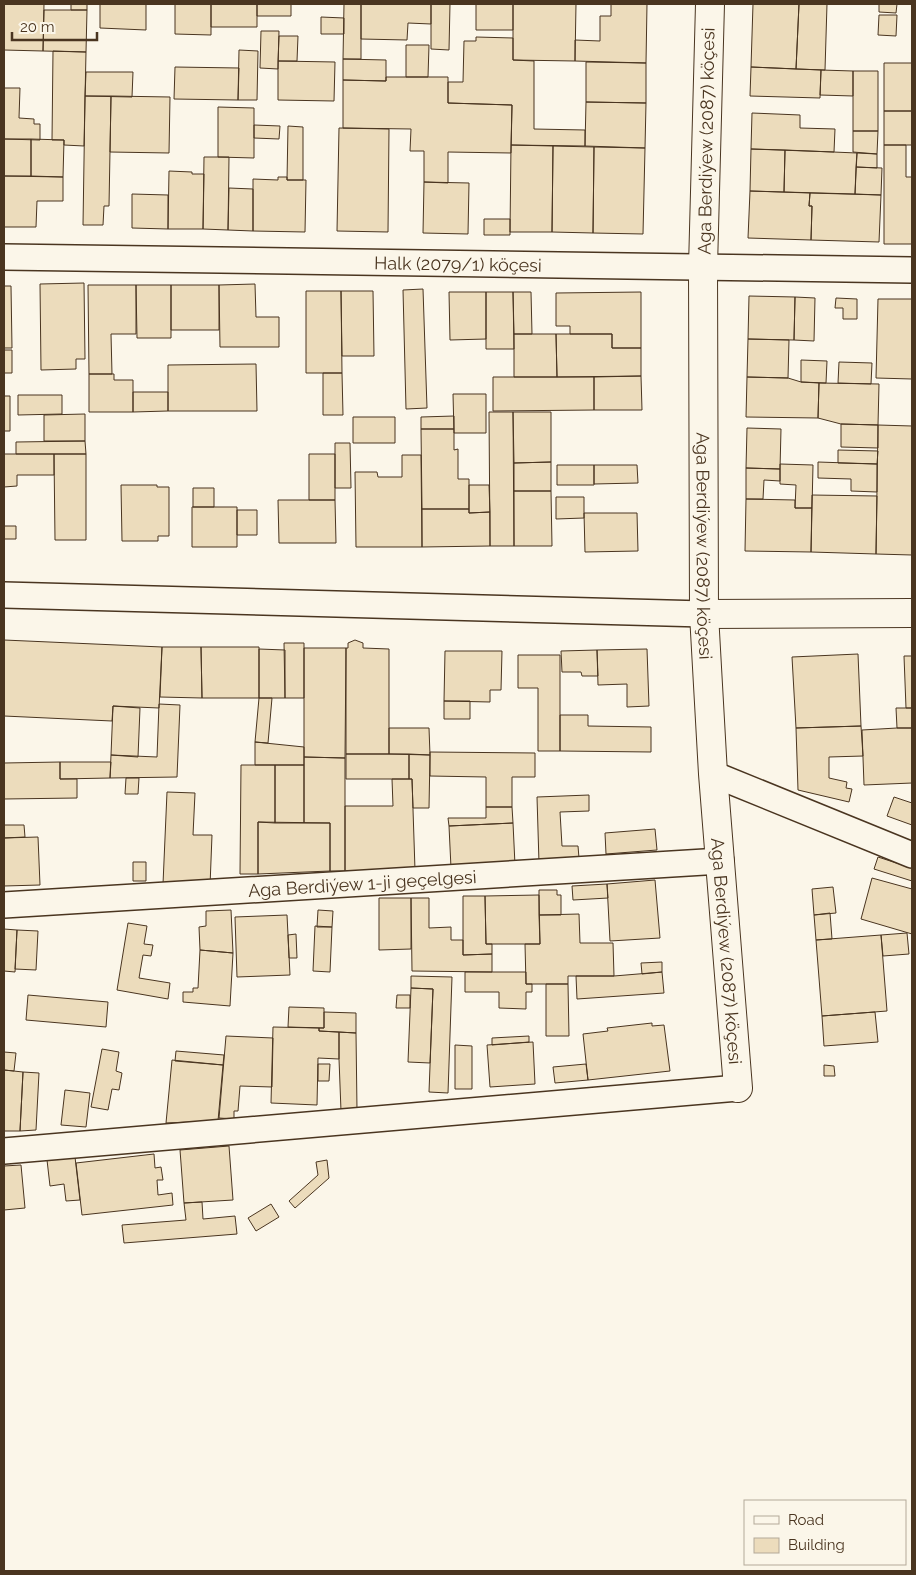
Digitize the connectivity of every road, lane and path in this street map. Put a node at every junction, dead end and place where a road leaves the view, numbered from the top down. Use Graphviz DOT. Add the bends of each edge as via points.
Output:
graph roads {
  1 [pos="710,4"];
  2 [pos="4,257"];
  3 [pos="703,267"];
  4 [pos="912,270"];
  5 [pos="4,595"];
  6 [pos="912,613"];
  7 [pos="704,614"];
  8 [pos="714,774"];
  9 [pos="912,854"];
  10 [pos="721,861"];
  11 [pos="4,905"];
  12 [pos="738,1088"];
  13 [pos="4,1151"];
  1 -- 3 [label="street, Aga Berdiýew (2087) köçesi"];
  2 -- 3 [label="street, Halk (2079/1) köçesi"];
  3 -- 4 [label="street, Halk (2079/1) köçesi"];
  3 -- 7 [label="street, Aga Berdiýew (2087) köçesi"];
  5 -- 7 [label="street"];
  6 -- 7 [label="street"];
  7 -- 8 [label="street, Aga Berdiýew (2087) köçesi"];
  8 -- 9 [label="street"];
  8 -- 10 [label="street, Aga Berdiýew (2087) köçesi"];
  10 -- 11 [label="street, Aga Berdiýew 1-ji geçelgesi"];
  10 -- 12 [label="street, Aga Berdiýew (2087) köçesi"];
  12 -- 13 [label="street"];
}
